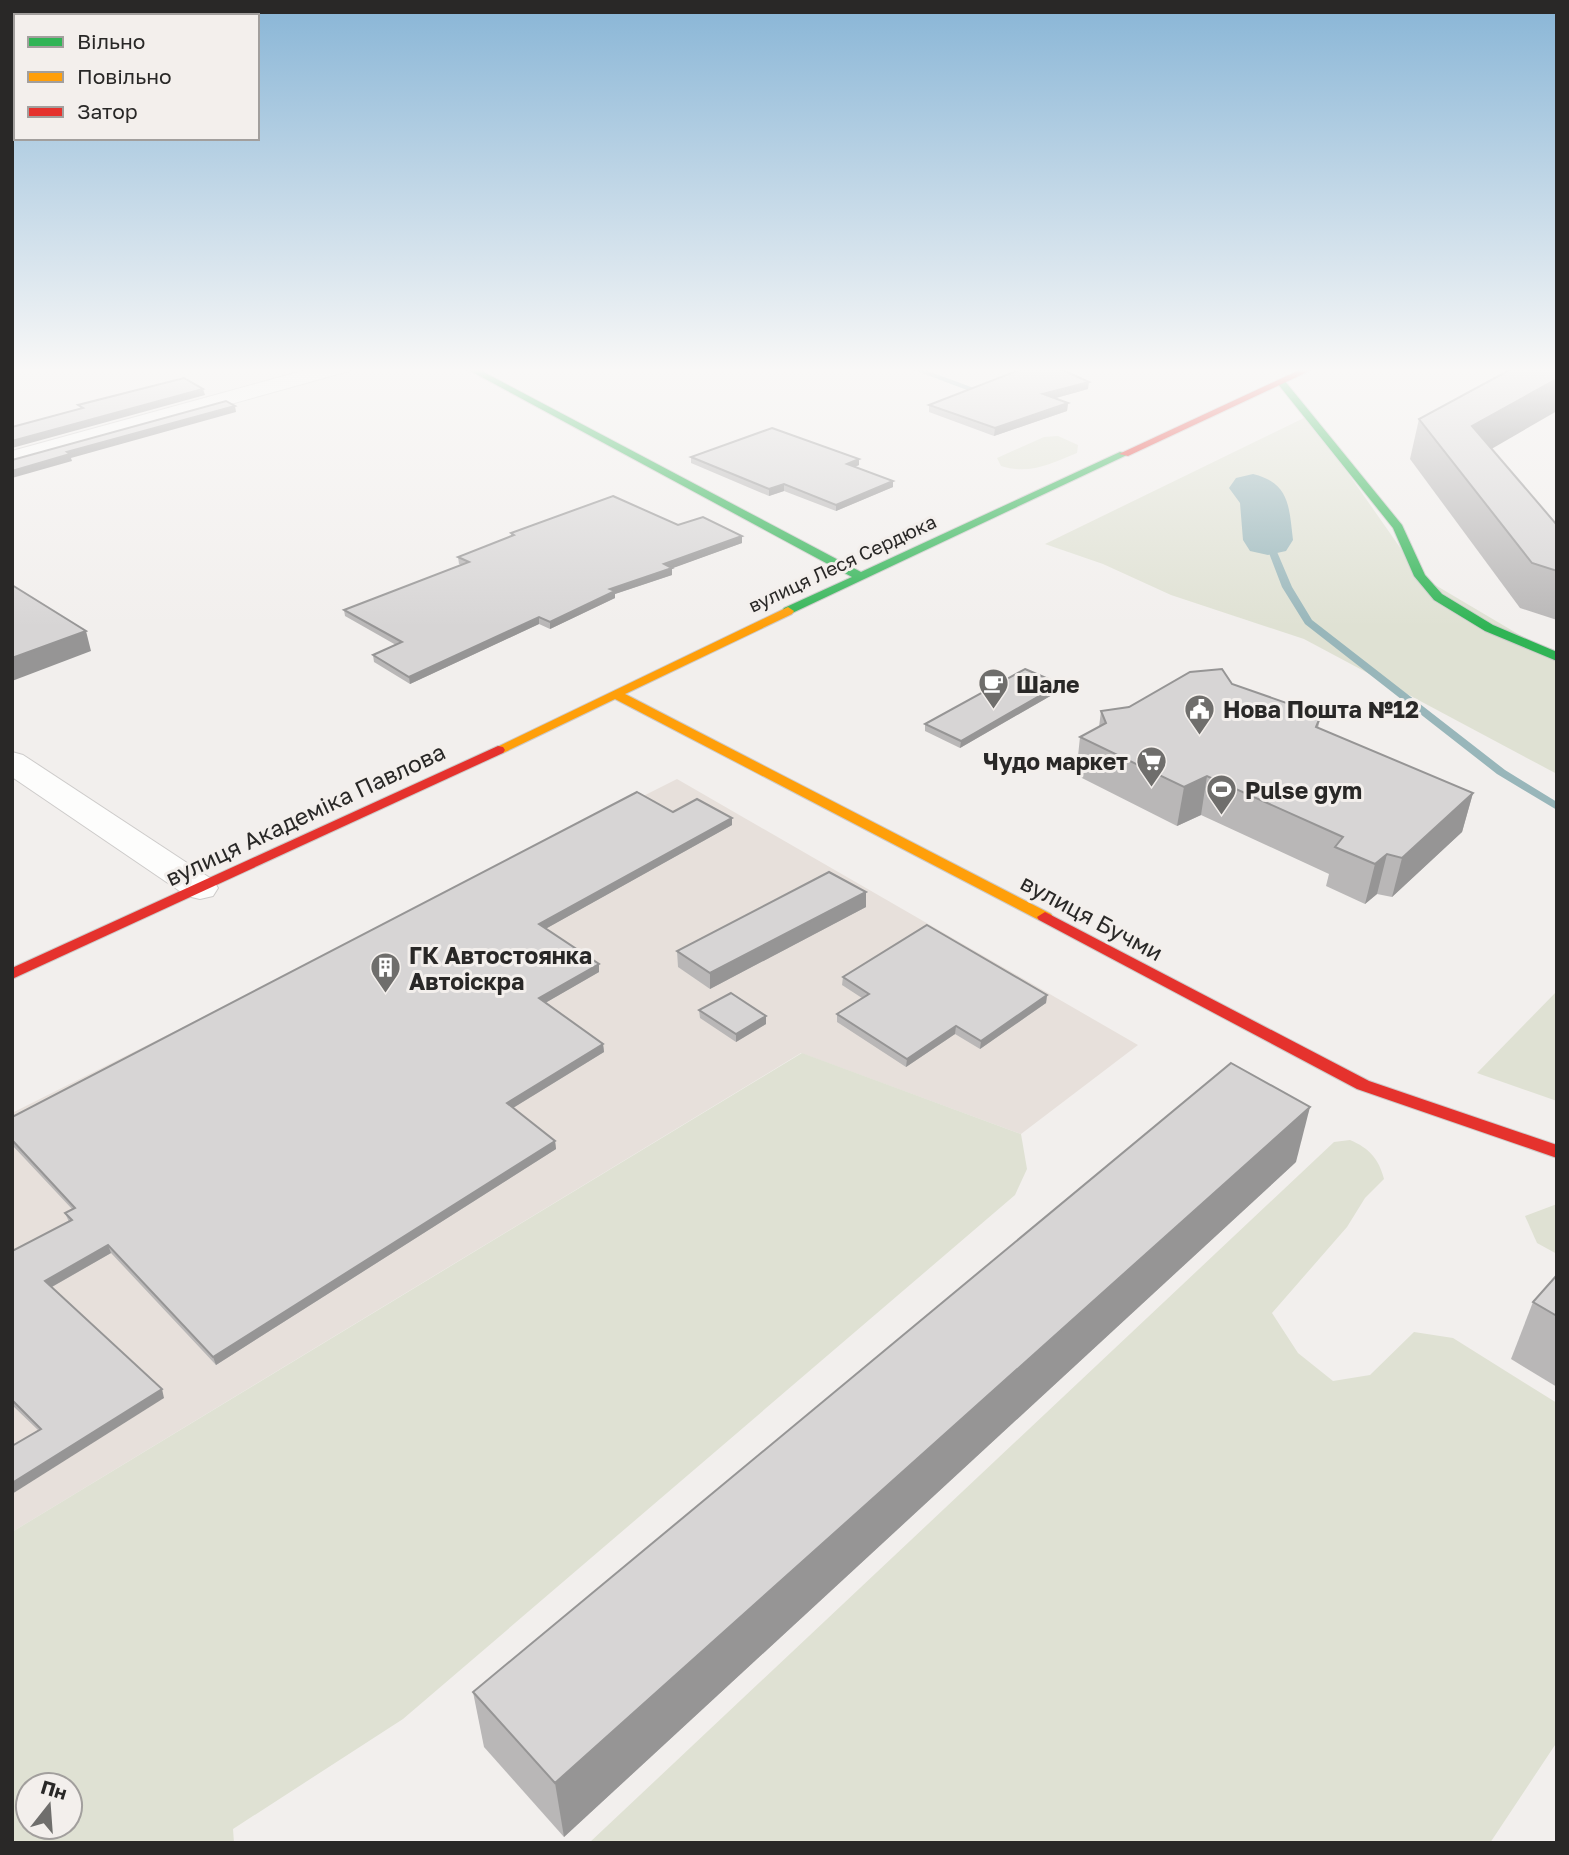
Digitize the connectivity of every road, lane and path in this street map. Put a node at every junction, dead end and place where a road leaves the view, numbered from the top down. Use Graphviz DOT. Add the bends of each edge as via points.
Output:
graph roads {
  1 [pos="629,454"];
  2 [pos="1125,454"];
  3 [pos="1339,454"];
  4 [pos="859,576"];
  5 [pos="1557,657"];
  6 [pos="617,695"];
  7 [pos="12,762"];
  8 [pos="200,888"];
  9 [pos="12,974"];
  10 [pos="1557,1152"];
  1 -- 4 [label="street"];
  2 -- 4 [label="street, вулиця Леся Сердюка"];
  3 -- 5 [label="street" via="1398,527 1420,576 1438,597 1489,628"];
  4 -- 6 [label="street, вулиця Леся Сердюка"];
  6 -- 8 [label="street, вулиця Академіка Павлова"];
  6 -- 10 [label="street, вулиця Бучми" via="1363,1085"];
  7 -- 8 [label="street"];
  8 -- 9 [label="street, вулиця Академіка Павлова"];
}
